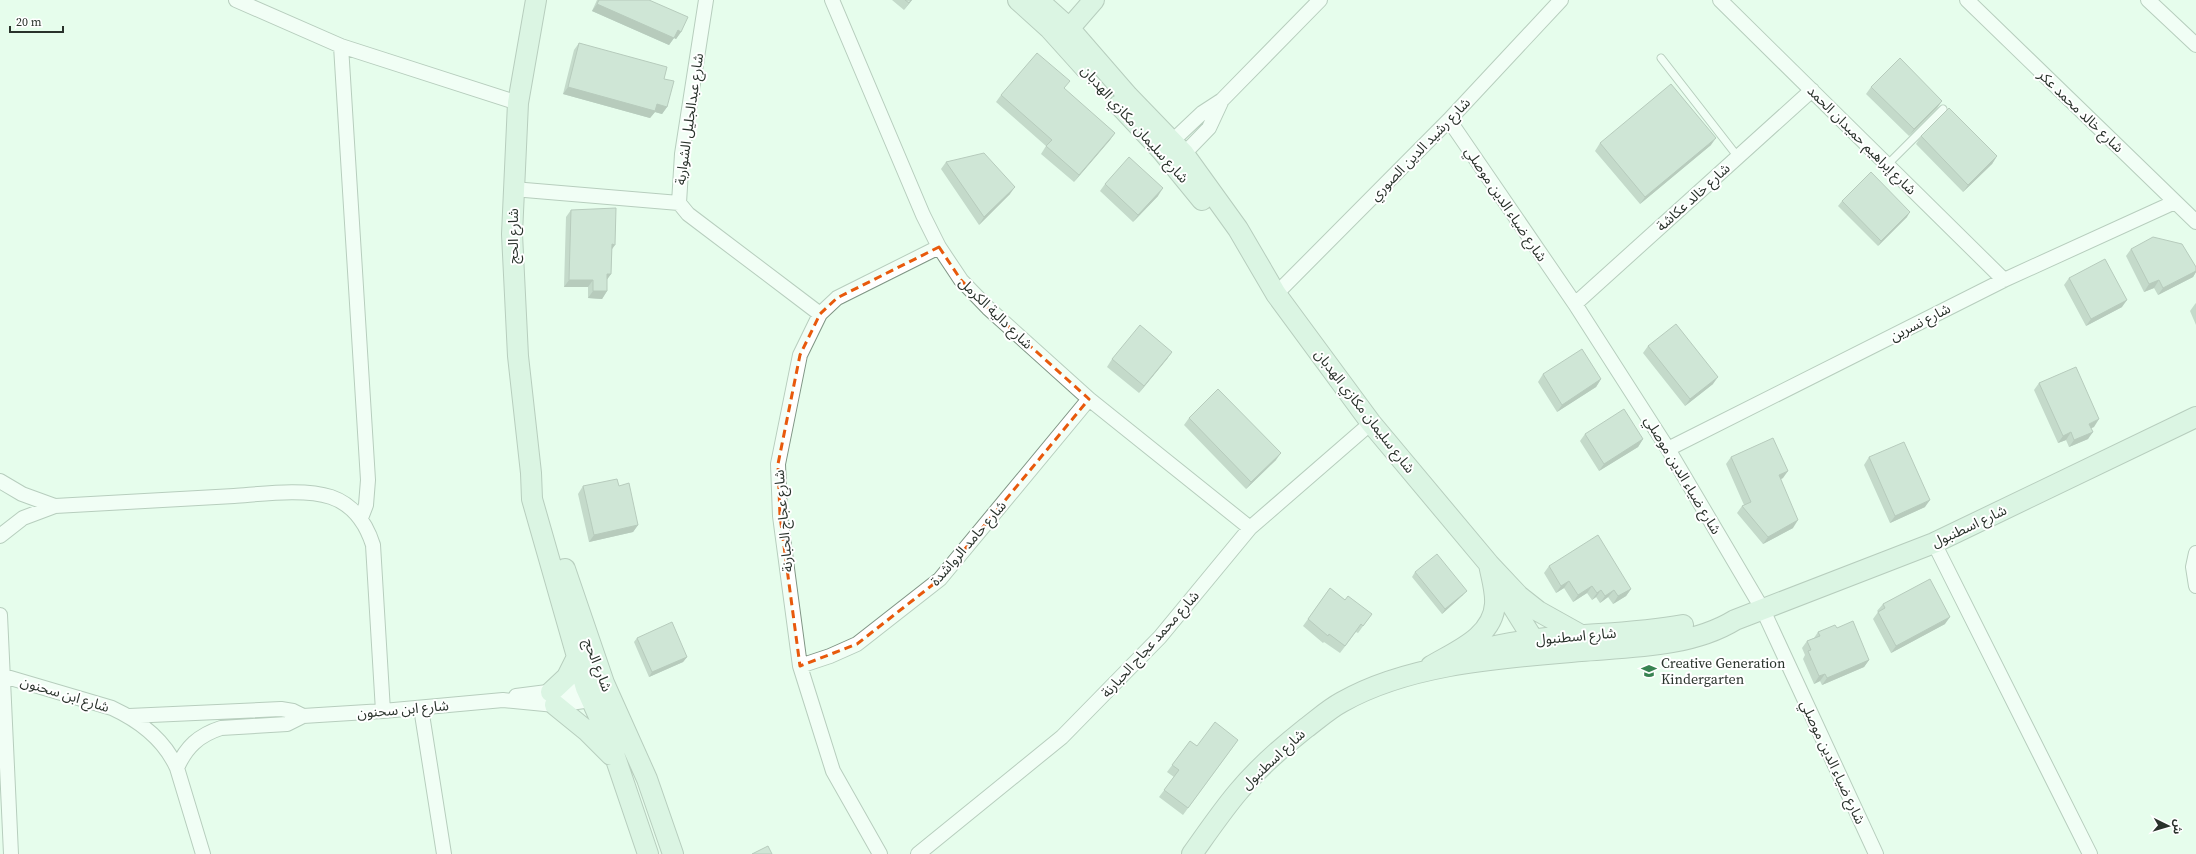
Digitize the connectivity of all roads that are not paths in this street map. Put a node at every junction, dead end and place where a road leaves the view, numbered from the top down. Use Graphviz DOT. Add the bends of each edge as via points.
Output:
graph roads {
  1 [pos="236,0"];
  2 [pos="536,0"];
  3 [pos="706,0"];
  4 [pos="832,0"];
  5 [pos="1018,0"];
  6 [pos="1038,0"];
  7 [pos="1077,0"];
  8 [pos="1094,0"];
  9 [pos="1320,0"];
  10 [pos="1561,0"];
  11 [pos="1720,0"];
  12 [pos="1967,0"];
  13 [pos="2148,0"];
  14 [pos="1059,29"];
  15 [pos="2196,45"];
  16 [pos="341,46"];
  17 [pos="1661,58"];
  18 [pos="1812,90"];
  19 [pos="518,103"];
  20 [pos="1943,109"];
  21 [pos="1449,120"];
  22 [pos="1173,152"];
  23 [pos="1738,157"];
  24 [pos="1887,165"];
  25 [pos="513,189"];
  26 [pos="2175,202"];
  27 [pos="679,203"];
  28 [pos="2196,222"];
  29 [pos="939,247"];
  30 [pos="2004,280"];
  31 [pos="1276,294"];
  32 [pos="1575,304"];
  33 [pos="820,314"];
  34 [pos="1089,399"];
  35 [pos="2196,417"];
  36 [pos="1371,423"];
  37 [pos="1668,449"];
  38 [pos="531,473"];
  39 [pos="0,481"];
  40 [pos="55,506"];
  41 [pos="361,518"];
  42 [pos="1250,528"];
  43 [pos="0,536"];
  44 [pos="1934,543"];
  45 [pos="2196,553"];
  46 [pos="1490,564"];
  47 [pos="2196,586"];
  48 [pos="1763,610"];
  49 [pos="0,615"];
  50 [pos="1735,620"];
  51 [pos="1581,635"];
  52 [pos="1533,639"];
  53 [pos="1562,653"];
  54 [pos="577,658"];
  55 [pos="800,666"];
  56 [pos="1421,673"];
  57 [pos="2,675"];
  58 [pos="598,692"];
  59 [pos="553,698"];
  60 [pos="421,708"];
  61 [pos="383,711"];
  62 [pos="128,716"];
  63 [pos="303,716"];
  64 [pos="617,761"];
  65 [pos="177,768"];
  66 [pos="11,854"];
  67 [pos="203,854"];
  68 [pos="444,854"];
  69 [pos="648,854"];
  70 [pos="673,854"];
  71 [pos="880,854"];
  72 [pos="918,854"];
  73 [pos="1192,854"];
  74 [pos="1876,854"];
  75 [pos="2090,854"];
  1 -- 16 [label="street"];
  2 -- 19 [label="street, شارع الحج"];
  3 -- 27 [label="street, شارع عبدالجليل الشواربة" via="682,154"];
  4 -- 29 [label="street, شارع دالية الكرمل"];
  5 -- 14 [label="street, شارع سليمان مكازي الهدبان"];
  6 -- 14 [label="street, شارع سليمان مكازي الهدبان"];
  7 -- 14 [label="street"];
  8 -- 14 [label="street"];
  9 -- 22 [label="street" via="1222,100 1208,128"];
  10 -- 21 [label="street, شارع رشيد الدين الصوري"];
  11 -- 18 [label="street, شارع إبراهيم حميدان الحمد"];
  12 -- 26 [label="street, شارع خالد محمد عكر"];
  13 -- 15 [label="street"];
  14 -- 22 [label="street, شارع سليمان مكازي الهدبان" via="1123,101"];
  16 -- 19 [label="street"];
  16 -- 41 [label="street" via="368,480 366,505"];
  17 -- 23 [label="lane"];
  18 -- 23 [label="street, شارع خالد عكاشة"];
  18 -- 24 [label="street, شارع إبراهيم حميدان الحمد"];
  19 -- 25 [label="street, شارع الحج"];
  20 -- 24 [label="lane"];
  21 -- 31 [label="street, شارع رشيد الدين الصوري"];
  21 -- 32 [label="street, شارع ضياء الدين موصلي"];
  22 -- 31 [label="street, شارع سليمان مكازي الهدبان" via="1231,236 1249,252"];
  23 -- 32 [label="street, شارع خالد عكاشة"];
  24 -- 30 [label="street, شارع إبراهيم حميدان الحمد"];
  25 -- 27 [label="street"];
  25 -- 38 [label="street, شارع الحج" via="514,295"];
  26 -- 28 [label="street, شارع خالد محمد عكر"];
  26 -- 30 [label="street, شارع نسرين"];
  27 -- 33 [label="street, شارع عبدالجليل الشواربة" via="688,214"];
  29 -- 33 [label="street, شارع عجاج الحبارنة" via="837,298"];
  29 -- 34 [label="street, شارع دالية الكرمل" via="961,280 988,308"];
  30 -- 37 [label="street, شارع نسرين"];
  31 -- 36 [label="street, شارع سليمان مكازي الهدبان"];
  32 -- 37 [label="street, شارع ضياء الدين موصلي"];
  33 -- 55 [label="street, شارع عجاج الحبارنة" via="800,355 778,464 780,516"];
  34 -- 42 [label="street, شارع دالية الكرمل"];
  34 -- 55 [label="street, شارع حامد الرواشدة" via="940,579 857,644"];
  35 -- 44 [label="street, شارع اسطنبول"];
  36 -- 42 [label="street, شارع محمد عجاج الحبارنة"];
  36 -- 46 [label="street, شارع سليمان مكازي الهدبان"];
  37 -- 48 [label="street, شارع ضياء الدين موصلي"];
  38 -- 54 [label="street, شارع الحج" via="533,507"];
  38 -- 58 [label="street, شارع الحج" via="542,497 573,595"];
  39 -- 40 [label="street" via="22,494"];
  40 -- 41 [label="street" via="286,493 330,497 342,502"];
  40 -- 43 [label="street" via="23,518"];
  41 -- 61 [label="street" via="369,531 373,545"];
  42 -- 72 [label="street, شارع محمد عجاج الحبارنة" via="1160,637 1062,737"];
  44 -- 48 [label="street, شارع اسطنبول"];
  44 -- 75 [label="street"];
  45 -- 47 [label="street" via="2193,567"];
  46 -- 51 [label="street, شارع سليمان مكازي الهدبان" via="1519,596 1538,611"];
  46 -- 52 [label="street, شارع سليمان مكازي الهدبان"];
  46 -- 56 [label="street" via="1495,604 1490,623 1482,635"];
  48 -- 50 [label="street, شارع اسطنبول"];
  48 -- 74 [label="street, شارع ضياء الدين موصلي"];
  49 -- 57 [label="street"];
  50 -- 51 [label="street, شارع اسطنبول" via="1710,620 1634,632"];
  50 -- 53 [label="street, شارع اسطنبول" via="1709,633 1669,642"];
  51 -- 52 [label="street, شارع اسطنبول"];
  52 -- 53 [label="street"];
  52 -- 56 [label="street, شارع اسطنبول" via="1488,647"];
  53 -- 56 [label="street, شارع اسطنبول" via="1491,660"];
  54 -- 58 [label="street, شارع الحج"];
  54 -- 59 [label="street"];
  55 -- 71 [label="street, شارع عجاج الحبارنة" via="833,771"];
  56 -- 73 [label="street, شارع اسطنبول" via="1361,693 1341,703 1288,742 1238,792"];
  57 -- 62 [label="street, شارع ابن سحنون" via="112,708"];
  57 -- 66 [label="street"];
  58 -- 59 [label="street, شارع ابن سحنون"];
  58 -- 64 [label="street, شارع الحج"];
  58 -- 70 [label="street, شارع الحج" via="647,779"];
  59 -- 60 [label="street, شارع ابن سحنون"];
  59 -- 64 [label="street"];
  60 -- 61 [label="street, شارع ابن سحنون"];
  60 -- 68 [label="street"];
  61 -- 63 [label="street, شارع ابن سحنون"];
  62 -- 63 [label="street, شارع ابن سحنون" via="281,709"];
  62 -- 65 [label="street, شارع ابن سحنون" via="150,731 171,756"];
  63 -- 65 [label="street, شارع ابن سحنون" via="287,724 221,728 211,731 190,746"];
  64 -- 69 [label="street, شارع الحج"];
  65 -- 67 [label="street"];
}
